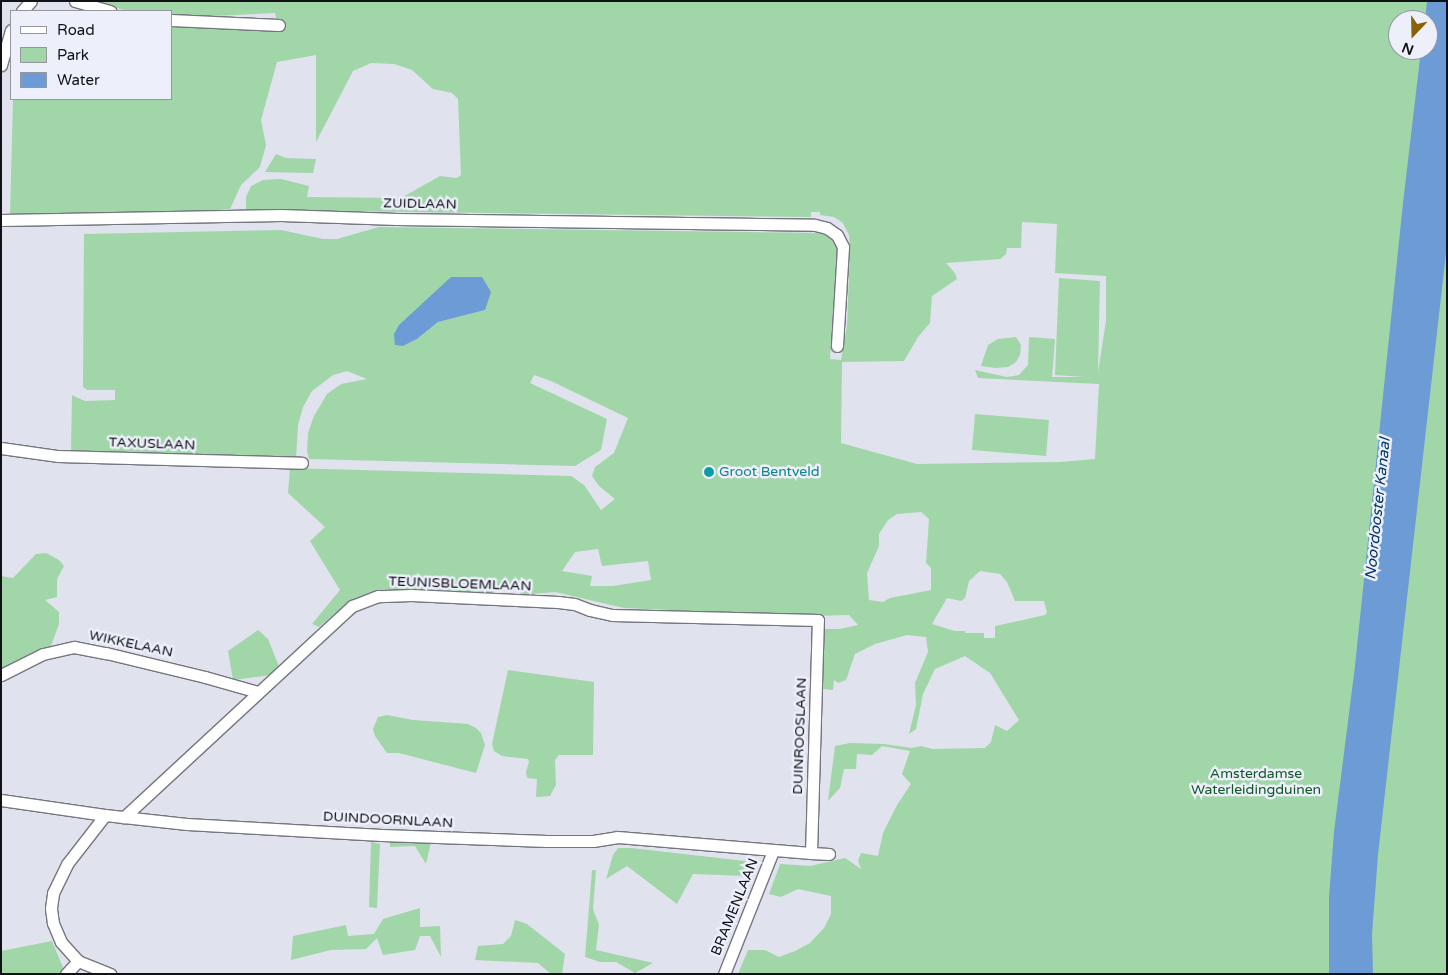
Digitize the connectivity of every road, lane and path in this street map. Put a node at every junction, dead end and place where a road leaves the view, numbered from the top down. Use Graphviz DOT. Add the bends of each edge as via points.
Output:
graph roads {
  1 [pos="75,1"];
  2 [pos="107,10"];
  3 [pos="172,20"];
  4 [pos="279,24"];
  5 [pos="10,34"];
  6 [pos="1,65"];
  7 [pos="1,220"];
  8 [pos="837,346"];
  9 [pos="1,448"];
  10 [pos="302,463"];
  11 [pos="818,620"];
  12 [pos="1,675"];
  13 [pos="258,692"];
  14 [pos="1,800"];
  15 [pos="105,815"];
  16 [pos="124,817"];
  17 [pos="773,851"];
  18 [pos="811,853"];
  19 [pos="829,854"];
  20 [pos="78,961"];
  21 [pos="66,974"];
  22 [pos="110,974"];
  23 [pos="724,974"];
  1 -- 2 [label="street"];
  3 -- 4 [label="street"];
  5 -- 6 [label="street"];
  7 -- 8 [label="street, ZUIDLAAN" via="281,215 815,225 837,234 843,246"];
  9 -- 10 [label="street, TAXUSLAAN" via="58,456"];
  11 -- 13 [label="street, TEUNISBLOEMLAAN" via="612,615 558,602 378,596 352,606"];
  11 -- 18 [label="street, DUINROOSLAAN"];
  12 -- 13 [label="street, WIKKELAAN" via="43,654 74,647 187,672"];
  13 -- 16 [label="street, TEUNISBLOEMLAAN"];
  14 -- 15 [label="street, DUINDOORNLAAN"];
  15 -- 16 [label="street, DUINDOORNLAAN"];
  15 -- 20 [label="street" via="67,864 51,908 61,942"];
  16 -- 17 [label="street, DUINDOORNLAAN" via="187,824 382,835 586,842 617,837"];
  17 -- 18 [label="street"];
  17 -- 23 [label="street, BRAMENLAAN"];
  18 -- 19 [label="street"];
  20 -- 21 [label="street"];
  20 -- 22 [label="street"];
}
